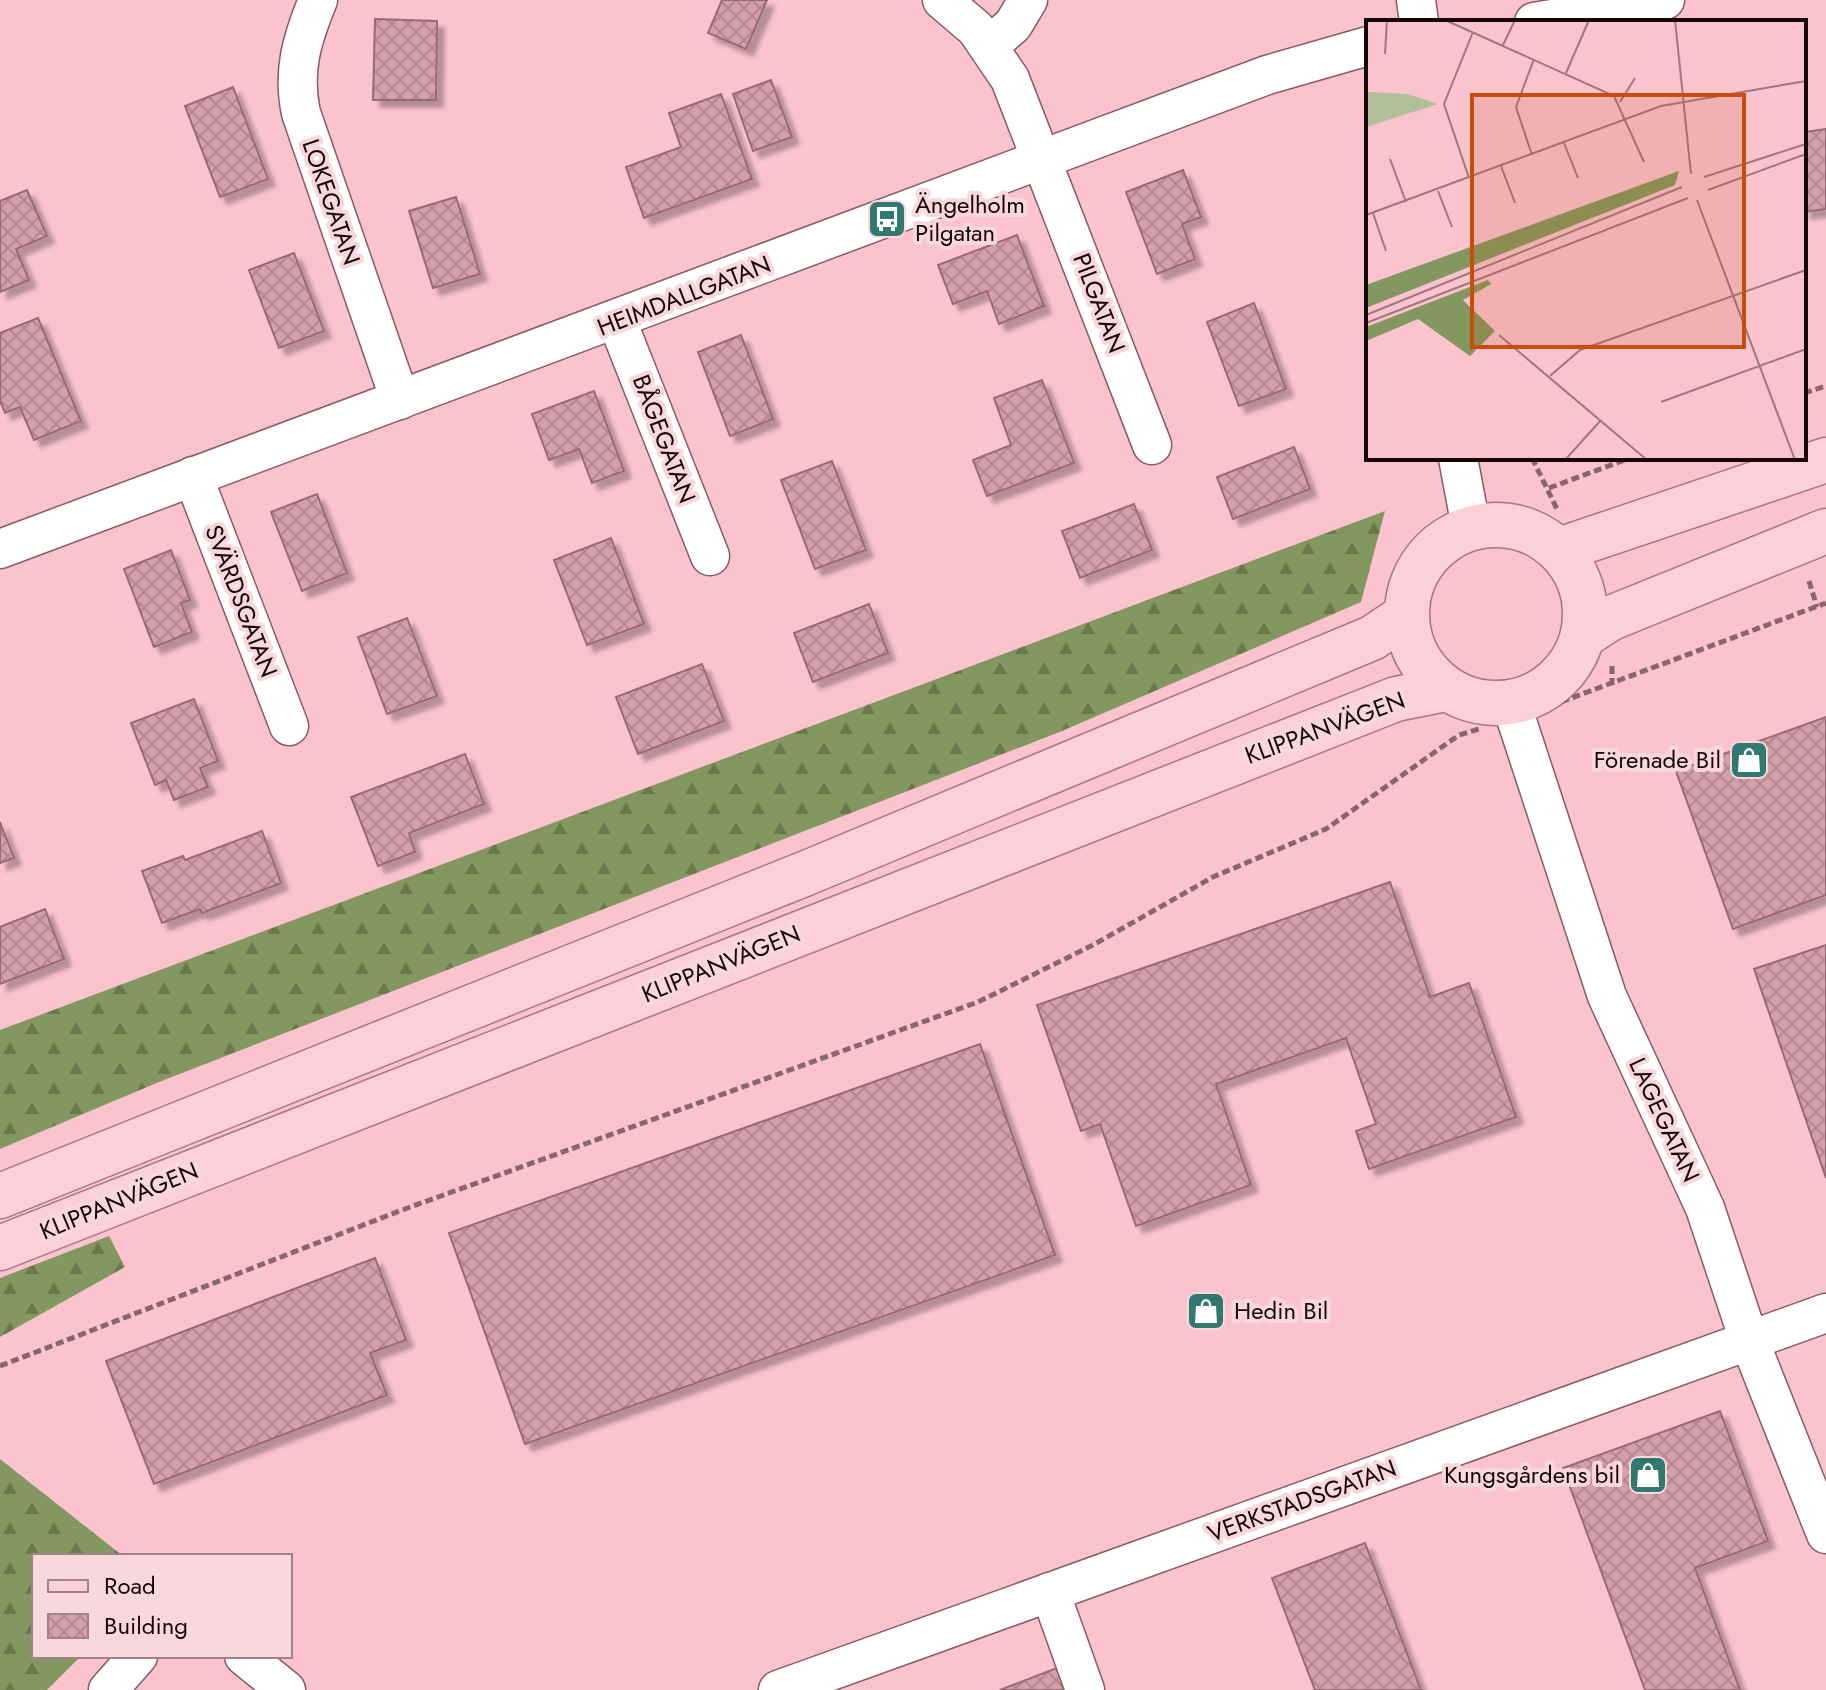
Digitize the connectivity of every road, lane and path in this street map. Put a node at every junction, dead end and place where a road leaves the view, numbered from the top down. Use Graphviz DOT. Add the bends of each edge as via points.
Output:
graph roads {
  1 [pos="318,0"];
  2 [pos="942,0"];
  3 [pos="1028,0"];
  4 [pos="1416,0"];
  5 [pos="1665,0"];
  6 [pos="1419,20"];
  7 [pos="1546,20"];
  8 [pos="989,46"];
  9 [pos="1366,47"];
  10 [pos="1045,160"];
  11 [pos="617,321"];
  12 [pos="1826,386"];
  13 [pos="1806,392"];
  14 [pos="400,400"];
  15 [pos="1152,445"];
  16 [pos="1458,460"];
  17 [pos="1625,460"];
  18 [pos="1826,460"];
  19 [pos="193,476"];
  20 [pos="1549,488"];
  21 [pos="1471,527"];
  22 [pos="1826,531"];
  23 [pos="0,549"];
  24 [pos="1559,550"];
  25 [pos="710,556"];
  26 [pos="1808,576"];
  27 [pos="1826,603"];
  28 [pos="1817,607"];
  29 [pos="1405,616"];
  30 [pos="1583,636"];
  31 [pos="1446,689"];
  32 [pos="1514,710"];
  33 [pos="289,726"];
  34 [pos="0,1196"];
  35 [pos="0,1248"];
  36 [pos="1826,1313"];
  37 [pos="1749,1340"];
  38 [pos="0,1366"];
  39 [pos="1826,1534"];
  40 [pos="1050,1592"];
  41 [pos="246,1658"];
  42 [pos="286,1690"];
  43 [pos="778,1690"];
  44 [pos="1085,1690"];
  1 -- 14 [label="street, LOKEGATAN" via="298,60 301,113"];
  2 -- 8 [label="street, PILGATAN"];
  3 -- 8 [label="street" via="1013,25"];
  4 -- 6 [label="street"];
  5 -- 7 [label="street"];
  8 -- 10 [label="street, PILGATAN" via="1010,79"];
  9 -- 10 [label="street, HEIMDALLGATAN" via="1267,75"];
  10 -- 11 [label="street, HEIMDALLGATAN"];
  10 -- 15 [label="street, PILGATAN"];
  11 -- 14 [label="street, HEIMDALLGATAN"];
  11 -- 25 [label="street, BÅGEGATAN"];
  12 -- 13 [label="path"];
  14 -- 19 [label="street, HEIMDALLGATAN"];
  16 -- 21 [label="street"];
  17 -- 20 [label="path"];
  18 -- 24 [label="main road"];
  19 -- 23 [label="street, HEIMDALLGATAN"];
  19 -- 33 [label="street, SVÄRDSGATAN"];
  21 -- 24 [label="main road, KLIPPANVÄGEN" via="1502,524 1533,532"];
  21 -- 29 [label="main road, KLIPPANVÄGEN" via="1437,546 1413,578"];
  22 -- 30 [label="main road" via="1611,618"];
  24 -- 30 [label="main road, KLIPPANVÄGEN" via="1582,589"];
  26 -- 28 [label="path"];
  27 -- 28 [label="path"];
  28 -- 32 [label="path"];
  29 -- 31 [label="main road, KLIPPANVÄGEN" via="1410,644 1424,669"];
  29 -- 34 [label="main road, KLIPPANVÄGEN" via="1372,638 968,806"];
  30 -- 32 [label="main road, KLIPPANVÄGEN" via="1568,667"];
  31 -- 32 [label="main road, KLIPPANVÄGEN"];
  31 -- 35 [label="main road, KLIPPANVÄGEN" via="1396,699"];
  32 -- 37 [label="street, LAGEGATAN" via="1607,996 1705,1208"];
  32 -- 38 [label="path" via="1459,735 1326,829 1213,877 978,1002 402,1210"];
  36 -- 37 [label="street, VERKSTADSGATAN"];
  37 -- 39 [label="street, LAGEGATAN"];
  37 -- 40 [label="street, VERKSTADSGATAN"];
  40 -- 43 [label="street, VERKSTADSGATAN"];
  40 -- 44 [label="street"];
  41 -- 42 [label="street"];
}
